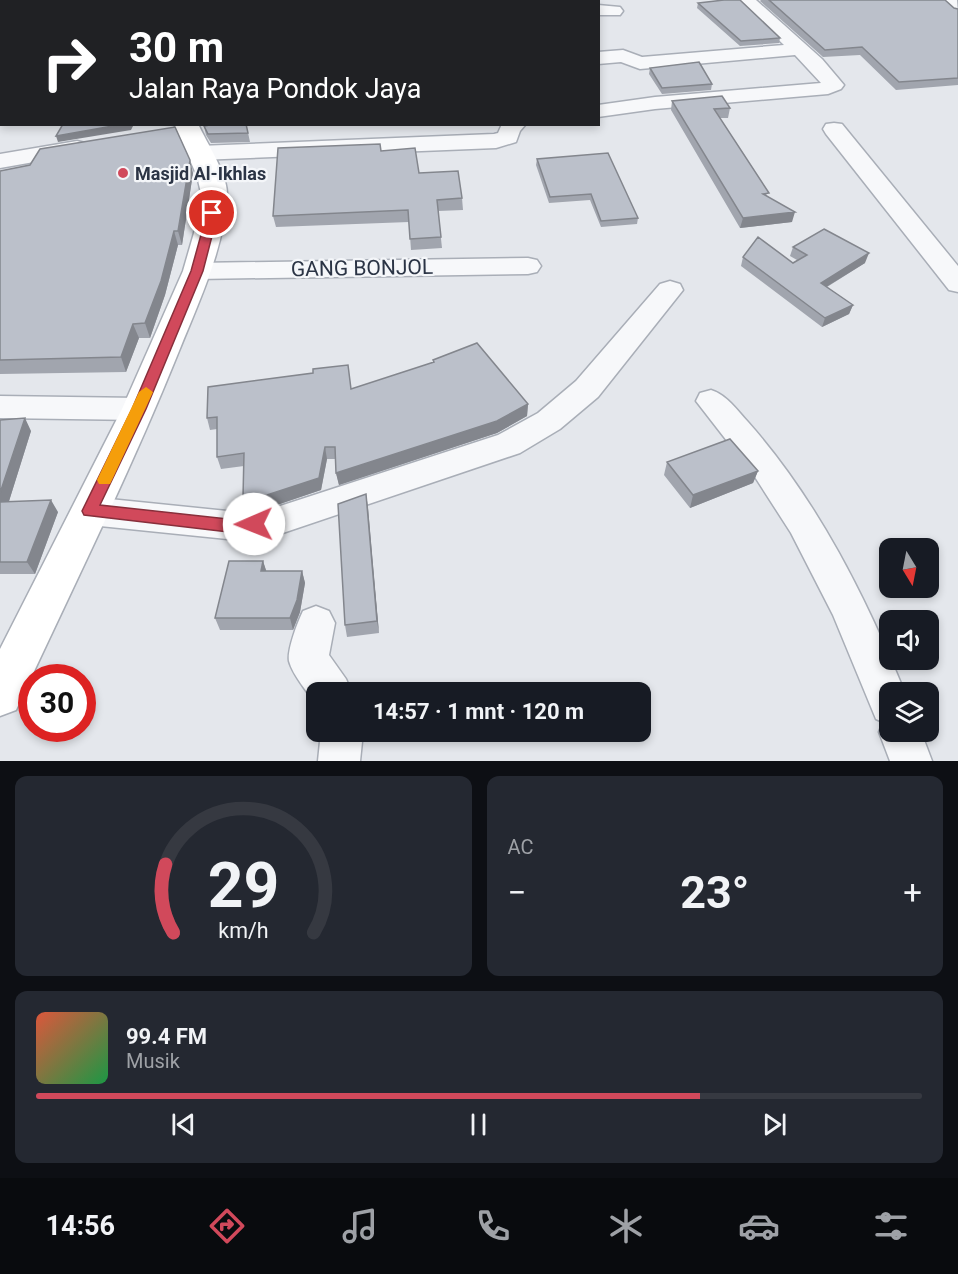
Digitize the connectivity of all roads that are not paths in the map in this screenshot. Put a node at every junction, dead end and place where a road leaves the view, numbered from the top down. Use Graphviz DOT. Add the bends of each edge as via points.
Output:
graph roads {
  1 [pos="746,0"];
  2 [pos="946,0"];
  3 [pos="958,9"];
  4 [pos="800,50"];
  5 [pos="600,58"];
  6 [pos="600,111"];
  7 [pos="513,126"];
  8 [pos="834,129"];
  9 [pos="190,133"];
  10 [pos="97,144"];
  11 [pos="0,161"];
  12 [pos="528,266"];
  13 [pos="197,271"];
  14 [pos="958,284"];
  15 [pos="670,290"];
  16 [pos="711,401"];
  17 [pos="0,407"];
  18 [pos="139,409"];
  19 [pos="90,511"];
  20 [pos="316,623"];
  21 [pos="324,682"];
  22 [pos="881,682"];
  23 [pos="0,695"];
  24 [pos="341,742"];
  25 [pos="904,742"];
  26 [pos="339,761"];
  27 [pos="911,761"];
  1 -- 4 [label="street"];
  2 -- 3 [label="street"];
  4 -- 5 [label="street" via="640,63 623,56"];
  4 -- 6 [label="street" via="834,85"];
  7 -- 9 [label="street" via="508,137 496,141"];
  8 -- 14 [label="street"];
  9 -- 13 [label="main road" via="214,193"];
  10 -- 11 [label="street"];
  12 -- 13 [label="street, GANG BONJOL"];
  13 -- 18 [label="main road"];
  15 -- 19 [label="street" via="587,389 549,421 509,444 271,523 237,526"];
  16 -- 22 [label="street" via="767,469 813,542"];
  17 -- 18 [label="street"];
  18 -- 19 [label="main road"];
  19 -- 23 [label="main road"];
  20 -- 21 [label="street" via="308,659"];
  24 -- 26 [label="street"];
  25 -- 27 [label="street"];
}
